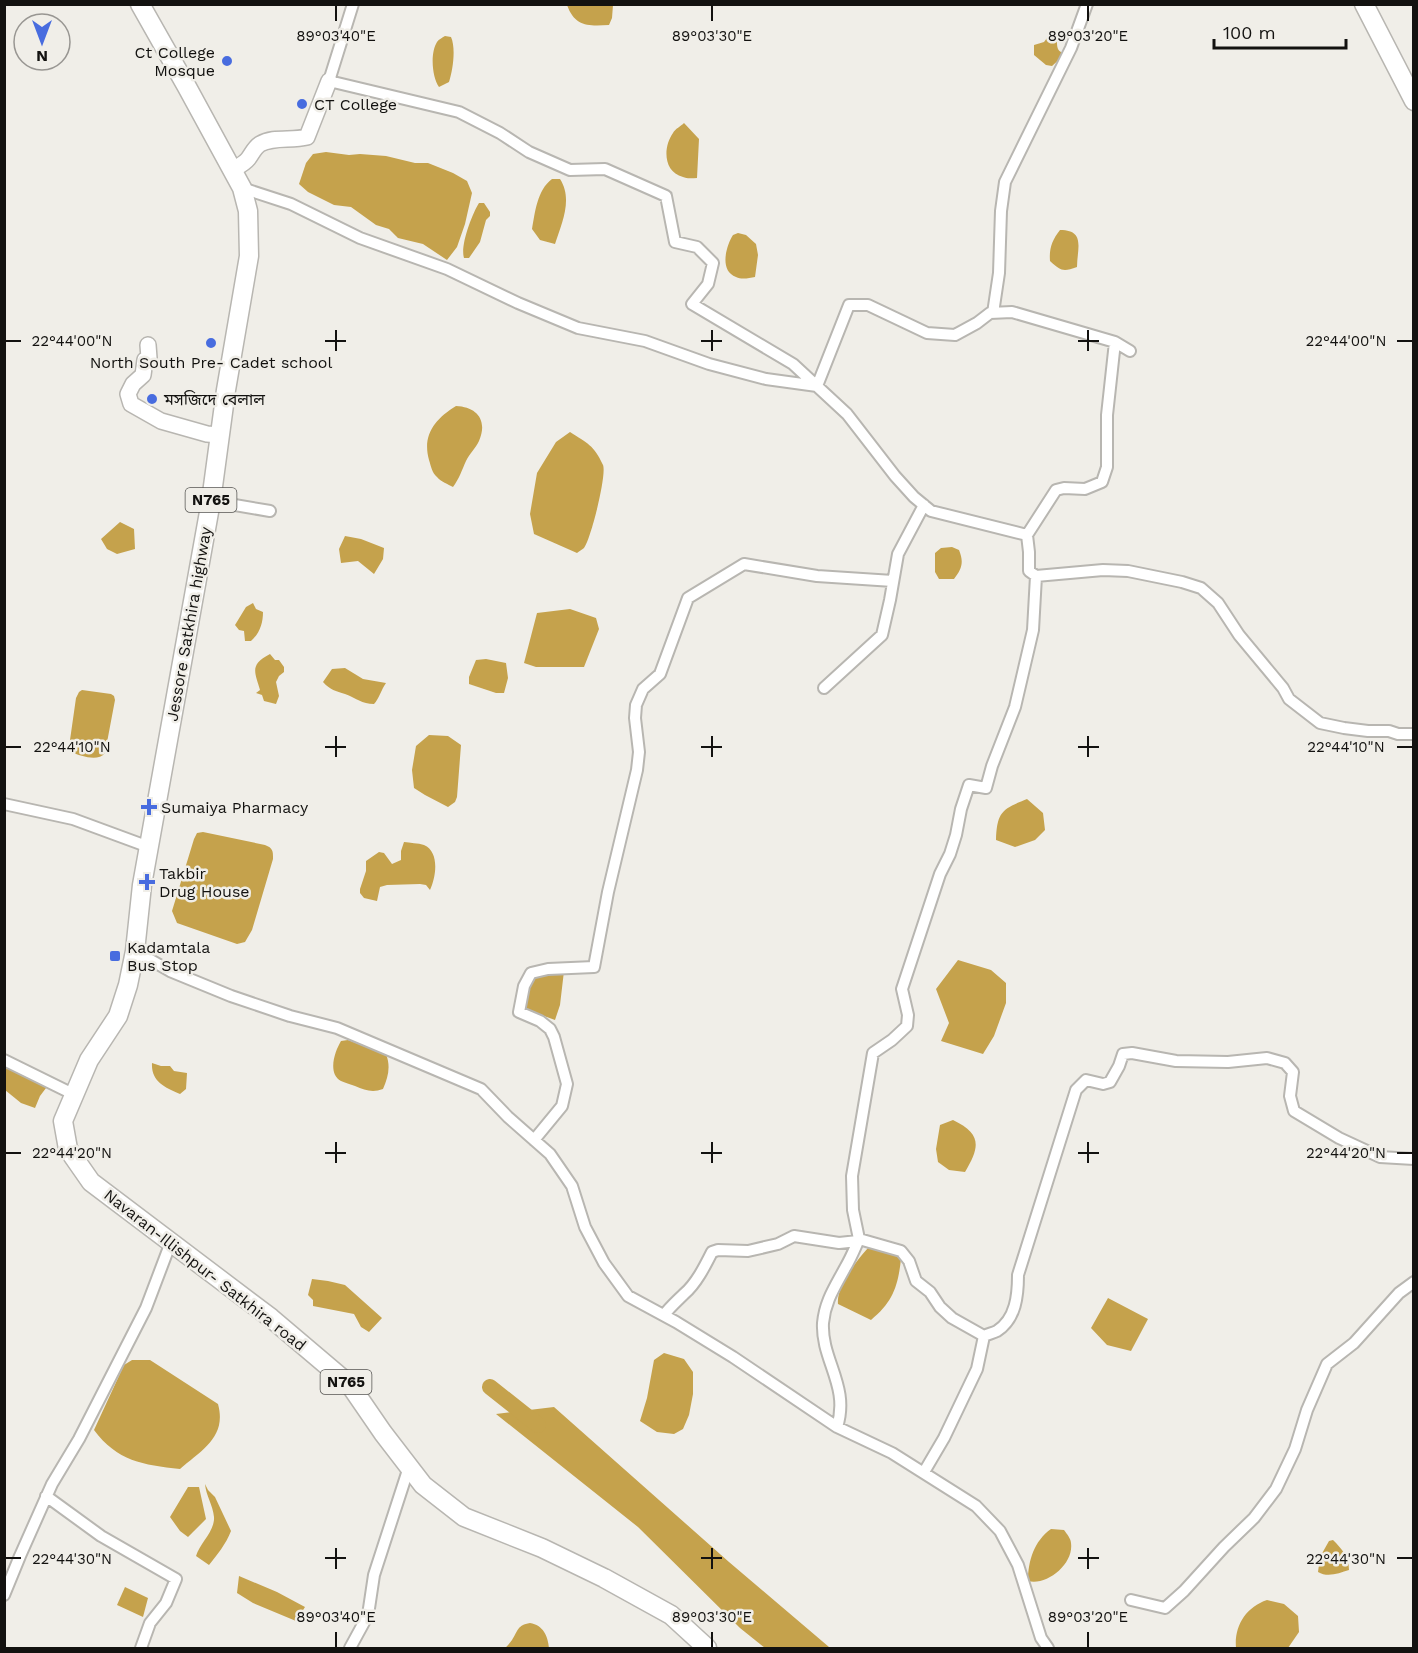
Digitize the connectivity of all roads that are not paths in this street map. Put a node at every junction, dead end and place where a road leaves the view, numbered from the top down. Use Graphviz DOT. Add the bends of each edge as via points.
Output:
graph roads {
  1 [pos="140,4"];
  2 [pos="353,4"];
  3 [pos="1087,4"];
  4 [pos="1364,4"];
  5 [pos="329,81"];
  6 [pos="1413,102"];
  7 [pos="232,170"];
  8 [pos="242,188"];
  9 [pos="993,313"];
  10 [pos="1115,342"];
  11 [pos="148,345"];
  12 [pos="1131,351"];
  13 [pos="817,386"];
  14 [pos="219,435"];
  15 [pos="211,501"];
  16 [pos="924,505"];
  17 [pos="270,511"];
  18 [pos="1027,536"];
  19 [pos="1036,576"];
  20 [pos="894,581"];
  21 [pos="824,688"];
  22 [pos="1413,734"];
  23 [pos="4,804"];
  24 [pos="149,847"];
  25 [pos="135,951"];
  26 [pos="4,1060"];
  27 [pos="89,1060"];
  28 [pos="73,1094"];
  29 [pos="534,1140"];
  30 [pos="1413,1159"];
  31 [pos="859,1240"];
  32 [pos="171,1242"];
  33 [pos="1413,1282"];
  34 [pos="663,1315"];
  35 [pos="984,1336"];
  36 [pos="837,1427"];
  37 [pos="409,1467"];
  38 [pos="924,1472"];
  39 [pos="46,1496"];
  40 [pos="4,1595"];
  41 [pos="1131,1600"];
  42 [pos="141,1648"];
  43 [pos="350,1648"];
  44 [pos="707,1648"];
  45 [pos="1048,1648"];
  1 -- 7 [label="highway, Jessore Satkhira highway / N765"];
  2 -- 5 [label="street"];
  3 -- 9 [label="street" via="1071,48 1005,182"];
  4 -- 6 [label="highway"];
  5 -- 7 [label="street" via="307,137 260,144 248,160"];
  5 -- 13 [label="street" via="459,112 529,152 570,170 604,169 666,196 675,242 697,247 713,263 708,284 692,304 793,364"];
  7 -- 8 [label="highway, Jessore Satkhira highway / N765"];
  8 -- 13 [label="street" via="291,204 360,238 447,269 578,328 645,341 766,379"];
  8 -- 14 [label="highway, Jessore Satkhira highway / N765" via="248,211 249,256"];
  9 -- 10 [label="street" via="1012,312"];
  9 -- 13 [label="street" via="955,335 927,333 868,305 849,305"];
  10 -- 12 [label="street"];
  10 -- 18 [label="street" via="1107,415 1107,467 1102,482 1085,489 1056,490"];
  11 -- 14 [label="street" via="143,375 128,394 130,404 161,421"];
  13 -- 16 [label="street" via="847,414 895,476"];
  14 -- 15 [label="highway, Jessore Satkhira highway / N765"];
  15 -- 17 [label="street"];
  15 -- 24 [label="highway, Jessore Satkhira highway / N765"];
  16 -- 18 [label="street" via="931,511"];
  16 -- 20 [label="street" via="898,554"];
  18 -- 19 [label="street" via="1029,571"];
  19 -- 22 [label="street" via="1128,571 1201,588 1218,603 1289,699 1320,723 1344,729"];
  19 -- 31 [label="street" via="1032,630 1016,707 986,788 969,785 964,798 956,835 902,988 907,1026 873,1053 852,1176"];
  20 -- 21 [label="street" via="882,635"];
  20 -- 29 [label="street" via="818,576 744,564 688,598 660,674 643,689 636,705 637,770 594,967 531,973 524,986 519,1012 550,1029 567,1084 562,1106"];
  23 -- 24 [label="street" via="73,819"];
  24 -- 25 [label="highway, Jessore Satkhira highway / N765"];
  25 -- 27 [label="highway, Jessore Satkhira highway / N765" via="129,986 118,1016"];
  25 -- 29 [label="street" via="170,971 231,996 336,1028 481,1089"];
  26 -- 28 [label="street"];
  27 -- 28 [label="highway, Navaran-Illishpur- Satkhira road / N765"];
  28 -- 32 [label="highway, Navaran-Illishpur- Satkhira road / N765" via="63,1122 72,1156 92,1182"];
  29 -- 34 [label="street" via="550,1154 572,1186 585,1227 622,1288 628,1296"];
  30 -- 35 [label="street" via="1380,1157 1294,1111 1290,1096 1293,1071 1285,1063 1267,1058 1176,1061 1123,1054 1110,1082 1086,1080 1076,1090 1018,1275 1012,1315 998,1330"];
  31 -- 34 [label="street" via="839,1243 794,1236 778,1245 748,1251 712,1252 686,1293"];
  31 -- 35 [label="street" via="902,1251 916,1281 940,1307"];
  31 -- 36 [label="street" via="828,1297 823,1324 841,1400"];
  32 -- 37 [label="highway, Navaran-Illishpur- Satkhira road / N765" via="271,1318 350,1385"];
  32 -- 39 [label="street" via="146,1308"];
  33 -- 41 [label="street" via="1354,1343 1327,1364 1295,1449 1276,1489 1254,1518 1165,1608"];
  34 -- 36 [label="street"];
  35 -- 38 [label="street" via="977,1369"];
  36 -- 38 [label="street"];
  37 -- 43 [label="street" via="374,1575 368,1615"];
  37 -- 44 [label="highway, Navaran-Illishpur- Satkhira road / N765" via="423,1485 464,1516 604,1578 670,1615"];
  38 -- 45 [label="street" via="976,1506 1000,1531 1018,1565 1041,1638"];
  39 -- 40 [label="street"];
  39 -- 42 [label="street" via="101,1536 176,1579 166,1603 150,1623"];
}
